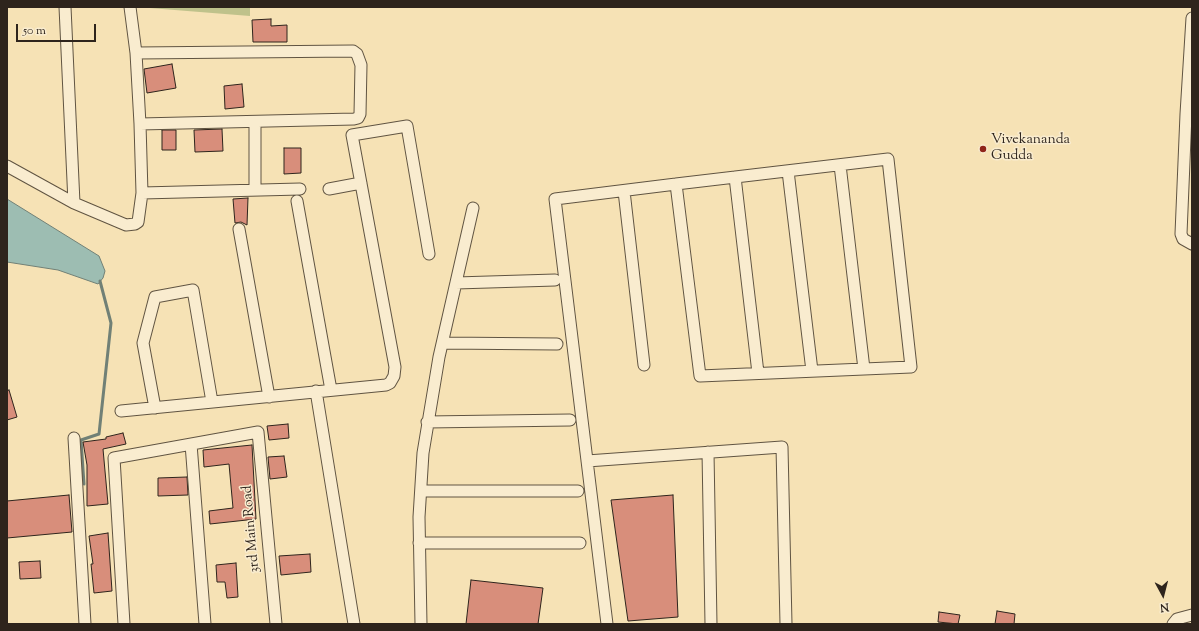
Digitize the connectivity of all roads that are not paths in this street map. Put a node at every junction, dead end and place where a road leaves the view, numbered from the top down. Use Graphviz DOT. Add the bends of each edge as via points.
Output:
graph roads {
  1 [pos="65,7"];
  2 [pos="130,7"];
  3 [pos="1192,18"];
  4 [pos="136,53"];
  5 [pos="1189,114"];
  6 [pos="255,122"];
  7 [pos="140,124"];
  8 [pos="840,165"];
  9 [pos="7,166"];
  10 [pos="788,171"];
  11 [pos="735,177"];
  12 [pos="361,183"];
  13 [pos="676,184"];
  14 [pos="300,189"];
  15 [pos="255,190"];
  16 [pos="329,190"];
  17 [pos="624,191"];
  18 [pos="142,193"];
  19 [pos="297,201"];
  20 [pos="74,203"];
  21 [pos="473,208"];
  22 [pos="239,229"];
  23 [pos="1192,244"];
  24 [pos="429,254"];
  25 [pos="555,280"];
  26 [pos="456,283"];
  27 [pos="443,343"];
  28 [pos="557,344"];
  29 [pos="644,364"];
  30 [pos="864,369"];
  31 [pos="812,371"];
  32 [pos="758,374"];
  33 [pos="331,390"];
  34 [pos="316,391"];
  35 [pos="269,397"];
  36 [pos="212,402"];
  37 [pos="154,408"];
  38 [pos="121,411"];
  39 [pos="570,420"];
  40 [pos="428,422"];
  41 [pos="74,438"];
  42 [pos="191,444"];
  43 [pos="708,452"];
  44 [pos="587,461"];
  45 [pos="421,491"];
  46 [pos="578,491"];
  47 [pos="419,542"];
  48 [pos="580,543"];
  49 [pos="1192,615"];
  50 [pos="86,624"];
  51 [pos="124,624"];
  52 [pos="206,624"];
  53 [pos="276,624"];
  54 [pos="354,624"];
  55 [pos="421,624"];
  56 [pos="607,624"];
  57 [pos="711,624"];
  58 [pos="786,624"];
  59 [pos="1173,624"];
  1 -- 20 [label="street"];
  2 -- 4 [label="street"];
  3 -- 5 [label="street"];
  4 -- 6 [label="street" via="353,51 357,54 361,65 358,118"];
  4 -- 7 [label="street"];
  5 -- 23 [label="street" via="1181,234 1183,239"];
  6 -- 7 [label="street"];
  6 -- 15 [label="street"];
  7 -- 18 [label="street"];
  8 -- 10 [label="street"];
  8 -- 30 [label="street"];
  8 -- 30 [label="street" via="888,159 912,367"];
  9 -- 20 [label="street"];
  10 -- 11 [label="street"];
  10 -- 31 [label="street"];
  11 -- 13 [label="street"];
  11 -- 32 [label="street"];
  12 -- 16 [label="street"];
  12 -- 24 [label="street" via="352,135 407,126"];
  12 -- 33 [label="street" via="395,367 394,376 386,385"];
  13 -- 17 [label="street"];
  13 -- 32 [label="street" via="700,376"];
  14 -- 15 [label="street"];
  15 -- 18 [label="street"];
  17 -- 29 [label="street"];
  17 -- 44 [label="street" via="555,199"];
  18 -- 20 [label="street" via="139,219 131,225"];
  19 -- 33 [label="street"];
  21 -- 26 [label="street"];
  22 -- 35 [label="street"];
  25 -- 26 [label="street"];
  26 -- 27 [label="street"];
  27 -- 28 [label="street"];
  27 -- 40 [label="street"];
  30 -- 31 [label="street"];
  31 -- 32 [label="street"];
  33 -- 34 [label="street"];
  34 -- 35 [label="street"];
  34 -- 54 [label="street"];
  35 -- 36 [label="street"];
  36 -- 37 [label="street"];
  36 -- 37 [label="street" via="193,290 155,297 143,343"];
  37 -- 38 [label="street"];
  39 -- 40 [label="street"];
  40 -- 45 [label="street"];
  41 -- 50 [label="street"];
  42 -- 51 [label="street" via="114,458"];
  42 -- 52 [label="street"];
  42 -- 53 [label="street, 3rd Main Road" via="258,432"];
  43 -- 44 [label="street"];
  43 -- 57 [label="street"];
  43 -- 58 [label="street" via="782,447"];
  44 -- 56 [label="street"];
  45 -- 46 [label="street"];
  45 -- 47 [label="street"];
  47 -- 48 [label="street"];
  47 -- 55 [label="street"];
  49 -- 59 [label="street" via="1177,619"];
}
